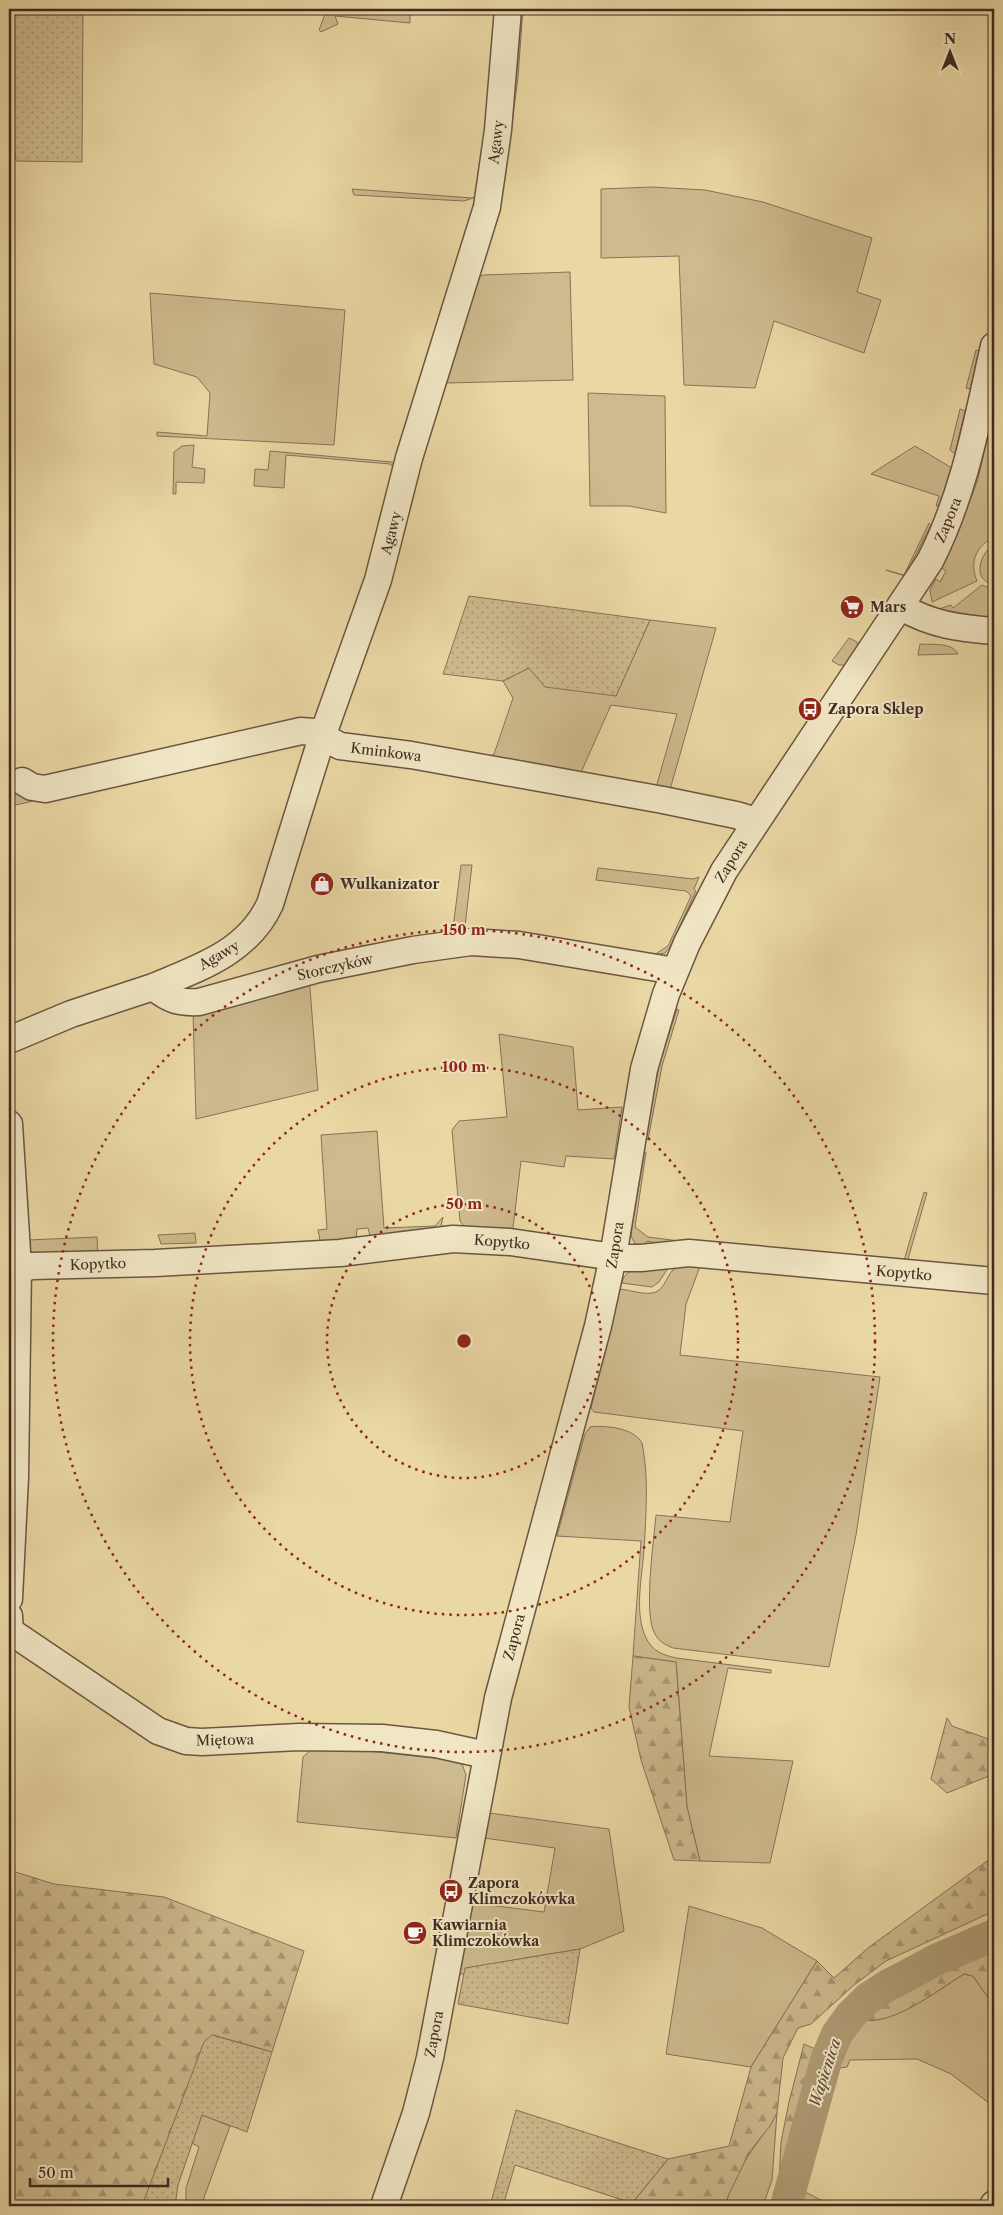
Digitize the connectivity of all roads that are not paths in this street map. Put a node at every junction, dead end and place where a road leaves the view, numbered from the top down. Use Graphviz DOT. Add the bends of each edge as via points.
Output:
graph roads {
  1 [pos="508,9"];
  2 [pos="994,346"];
  3 [pos="902,606"];
  4 [pos="994,631"];
  5 [pos="322,737"];
  6 [pos="22,781"];
  7 [pos="756,821"];
  8 [pos="675,970"];
  9 [pos="153,987"];
  10 [pos="9,1040"];
  11 [pos="9,1124"];
  12 [pos="613,1257"];
  13 [pos="14,1270"];
  14 [pos="994,1281"];
  15 [pos="9,1599"];
  16 [pos="9,1626"];
  17 [pos="486,1755"];
  18 [pos="384,2206"];
  1 -- 5 [label="street, Agawy" via="498,130 487,207 412,450 378,580"];
  2 -- 3 [label="street, Zapora" via="969,459 954,509 930,561"];
  3 -- 4 [label="street" via="936,623"];
  3 -- 7 [label="street, Zapora"];
  5 -- 6 [label="street, Kminkowa" via="314,732 289,733 45,789 32,788"];
  5 -- 7 [label="street, Kminkowa" via="340,746 411,755 663,800"];
  5 -- 9 [label="street, Agawy" via="264,918 248,937 219,959"];
  7 -- 8 [label="street, Zapora" via="705,904"];
  8 -- 9 [label="street, Storczyków" via="518,945 471,942 318,969 200,1002 171,1000"];
  8 -- 12 [label="street, Zapora" via="644,1069"];
  9 -- 10 [label="street" via="71,1014"];
  11 -- 13 [label="street"];
  12 -- 13 [label="street, Kopytko" via="510,1242 453,1239 340,1253"];
  12 -- 14 [label="street, Kopytko" via="689,1253"];
  12 -- 17 [label="street, Zapora" via="598,1326"];
  13 -- 15 [label="street" via="15,1477"];
  16 -- 17 [label="street, Miętowa" via="158,1731 186,1741 382,1738 436,1744"];
  17 -- 18 [label="street, Zapora" via="430,2058 416,2113"];
}
